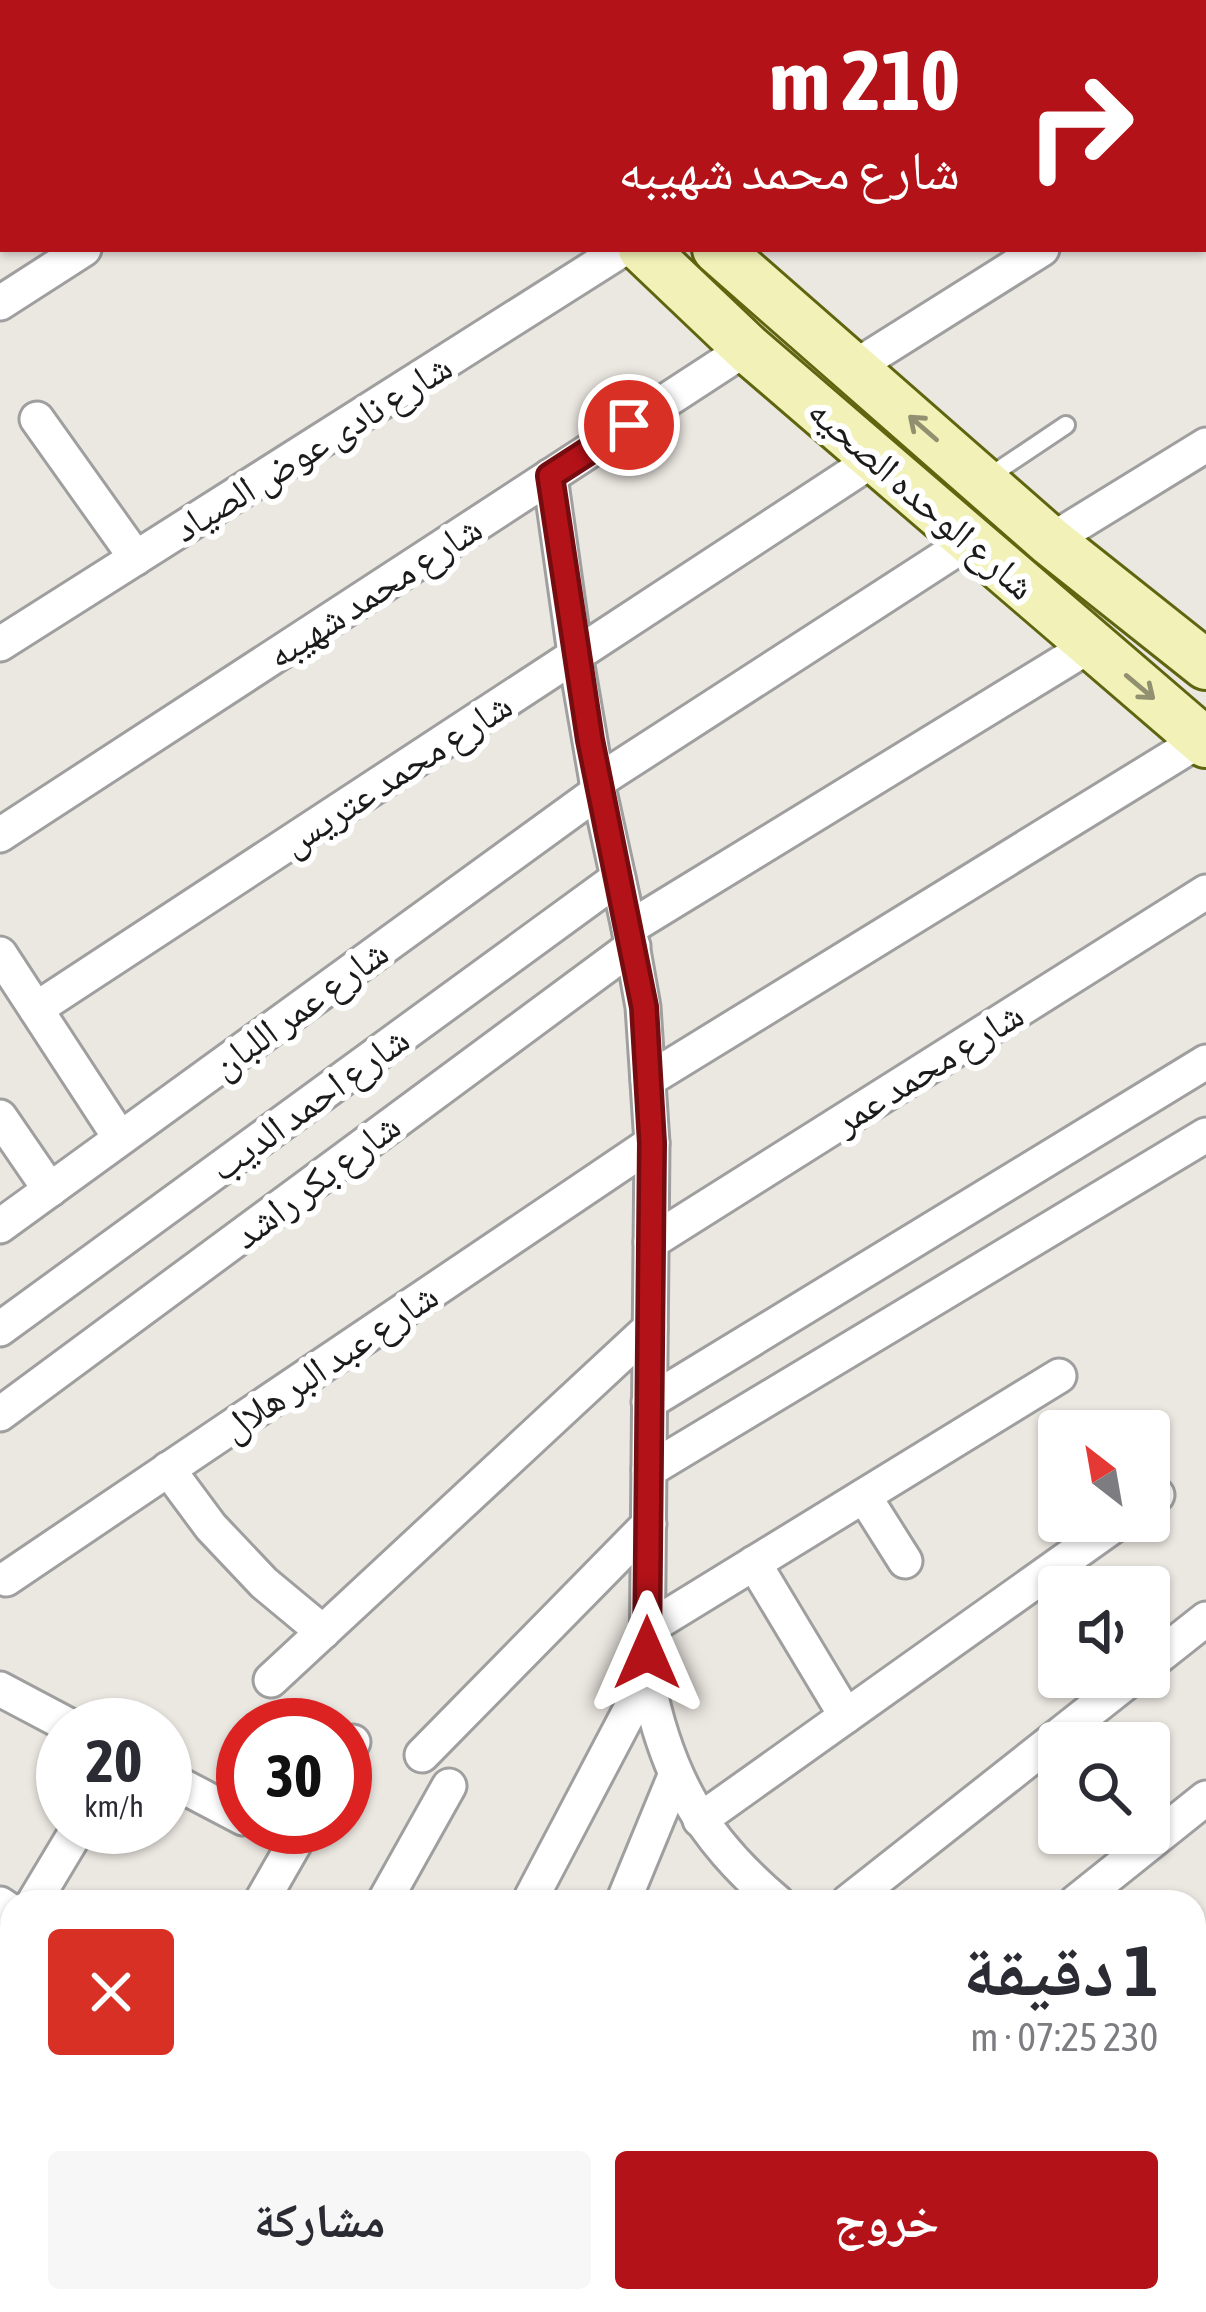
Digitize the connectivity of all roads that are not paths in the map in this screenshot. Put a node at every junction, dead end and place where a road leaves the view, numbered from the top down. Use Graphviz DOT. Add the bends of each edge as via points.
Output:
graph roads {
  1 [pos="79,252"];
  2 [pos="618,252"];
  3 [pos="646,252"];
  4 [pos="1037,252"];
  5 [pos="737,254"];
  6 [pos="0,303"];
  7 [pos="747,348"];
  8 [pos="853,368"];
  9 [pos="37,419"];
  10 [pos="1066,425"];
  11 [pos="1206,445"];
  12 [pos="876,458"];
  13 [pos="550,476"];
  14 [pos="983,480"];
  15 [pos="971,540"];
  16 [pos="1050,541"];
  17 [pos="136,558"];
  18 [pos="1091,571"];
  19 [pos="1054,612"];
  20 [pos="0,644"];
  21 [pos="1091,645"];
  22 [pos="575,654"];
  23 [pos="1203,659"];
  24 [pos="1204,741"];
  25 [pos="598,786"];
  26 [pos="0,835"];
  27 [pos="618,878"];
  28 [pos="1206,892"];
  29 [pos="631,937"];
  30 [pos="0,954"];
  31 [pos="36,1010"];
  32 [pos="1206,1062"];
  33 [pos="648,1080"];
  34 [pos="0,1118"];
  35 [pos="1206,1135"];
  36 [pos="120,1138"];
  37 [pos="652,1143"];
  38 [pos="50,1190"];
  39 [pos="0,1226"];
  40 [pos="651,1242"];
  41 [pos="650,1328"];
  42 [pos="0,1329"];
  43 [pos="1059,1376"];
  44 [pos="649,1402"];
  45 [pos="0,1414"];
  46 [pos="168,1469"];
  47 [pos="649,1470"];
  48 [pos="864,1496"];
  49 [pos="649,1524"];
  50 [pos="1090,1542"];
  51 [pos="905,1561"];
  52 [pos="754,1564"];
  53 [pos="6,1579"];
  54 [pos="1206,1619"];
  55 [pos="647,1629"];
  56 [pos="323,1632"];
  57 [pos="1170,1647"];
  58 [pos="647,1678"];
  59 [pos="271,1680"];
  60 [pos="0,1689"];
  61 [pos="1106,1698"];
  62 [pos="36,1708"];
  63 [pos="846,1716"];
  64 [pos="422,1756"];
  65 [pos="675,1776"];
  66 [pos="449,1786"];
  67 [pos="1206,1798"];
  68 [pos="700,1820"];
  69 [pos="63,1854"];
  70 [pos="289,1854"];
  71 [pos="41,1890"];
  72 [pos="268,1890"];
  73 [pos="391,1890"];
  74 [pos="535,1890"];
  75 [pos="628,1890"];
  76 [pos="763,1890"];
  77 [pos="863,1890"];
  78 [pos="1091,1890"];
  1 -- 6 [label="street"];
  2 -- 17 [label="street, شارع نادى عوض الصياد"];
  3 -- 7 [label="street, شارع الوحده الصحيه"];
  4 -- 8 [label="street"];
  5 -- 8 [label="street, شارع الوحده الصحيه"];
  7 -- 12 [label="street, شارع الوحده الصحيه"];
  7 -- 13 [label="street, شارع محمد شهيبه"];
  14 -- 8 [label="street, شارع الوحده الصحيه, one-way"];
  9 -- 17 [label="street"];
  10 -- 14 [label="lane"];
  11 -- 16 [label="street"];
  12 -- 15 [label="street, شارع الوحده الصحيه"];
  12 -- 22 [label="street, شارع محمد عتريس"];
  13 -- 22 [label="street"];
  13 -- 26 [label="street, شارع محمد شهيبه"];
  14 -- 16 [label="street, شارع الوحده الصحيه"];
  15 -- 19 [label="street, شارع الوحده الصحيه"];
  15 -- 25 [label="street, شارع عمر اللبان"];
  16 -- 18 [label="street, شارع الوحده الصحيه"];
  17 -- 20 [label="street, شارع نادى عوض الصياد"];
  18 -- 19 [label="street"];
  18 -- 23 [label="street, شارع الوحده الصحيه"];
  19 -- 21 [label="street, شارع الوحده الصحيه"];
  21 -- 24 [label="street, شارع الوحده الصحيه, one-way"];
  21 -- 29 [label="street, شارع بكر راشد"];
  22 -- 25 [label="street"];
  22 -- 31 [label="street, شارع محمد عتريس"];
  24 -- 33 [label="street"];
  25 -- 27 [label="street"];
  25 -- 36 [label="street, شارع عمر اللبان"];
  27 -- 29 [label="street"];
  27 -- 42 [label="street, شارع احمد الديب"];
  28 -- 40 [label="street, شارع محمد عمر"];
  29 -- 33 [label="street"];
  29 -- 45 [label="street, شارع بكر راشد"];
  30 -- 31 [label="street"];
  31 -- 36 [label="street"];
  32 -- 44 [label="street"];
  33 -- 37 [label="street"];
  34 -- 38 [label="street"];
  35 -- 47 [label="street"];
  36 -- 38 [label="street, شارع عمر اللبان"];
  37 -- 40 [label="street"];
  37 -- 46 [label="street, شارع عبد البر هلال"];
  38 -- 39 [label="street, شارع عمر اللبان"];
  40 -- 41 [label="street"];
  41 -- 44 [label="street"];
  41 -- 56 [label="street"];
  43 -- 48 [label="street"];
  44 -- 47 [label="street"];
  46 -- 53 [label="street, شارع عبد البر هلال"];
  46 -- 56 [label="street" via="211,1528"];
  47 -- 49 [label="street"];
  48 -- 51 [label="street"];
  48 -- 52 [label="street"];
  49 -- 55 [label="street"];
  49 -- 64 [label="street"];
  50 -- 63 [label="street"];
  52 -- 55 [label="street"];
  52 -- 63 [label="street"];
  54 -- 57 [label="street"];
  55 -- 58 [label="street"];
  56 -- 59 [label="street"];
  58 -- 65 [label="street"];
  58 -- 74 [label="street"];
  60 -- 62 [label="street"];
  61 -- 77 [label="street"];
  63 -- 68 [label="street"];
  65 -- 68 [label="street"];
  65 -- 75 [label="street"];
  66 -- 73 [label="street"];
  67 -- 78 [label="street"];
  68 -- 76 [label="street"];
  69 -- 71 [label="street"];
  70 -- 72 [label="street"];
}
